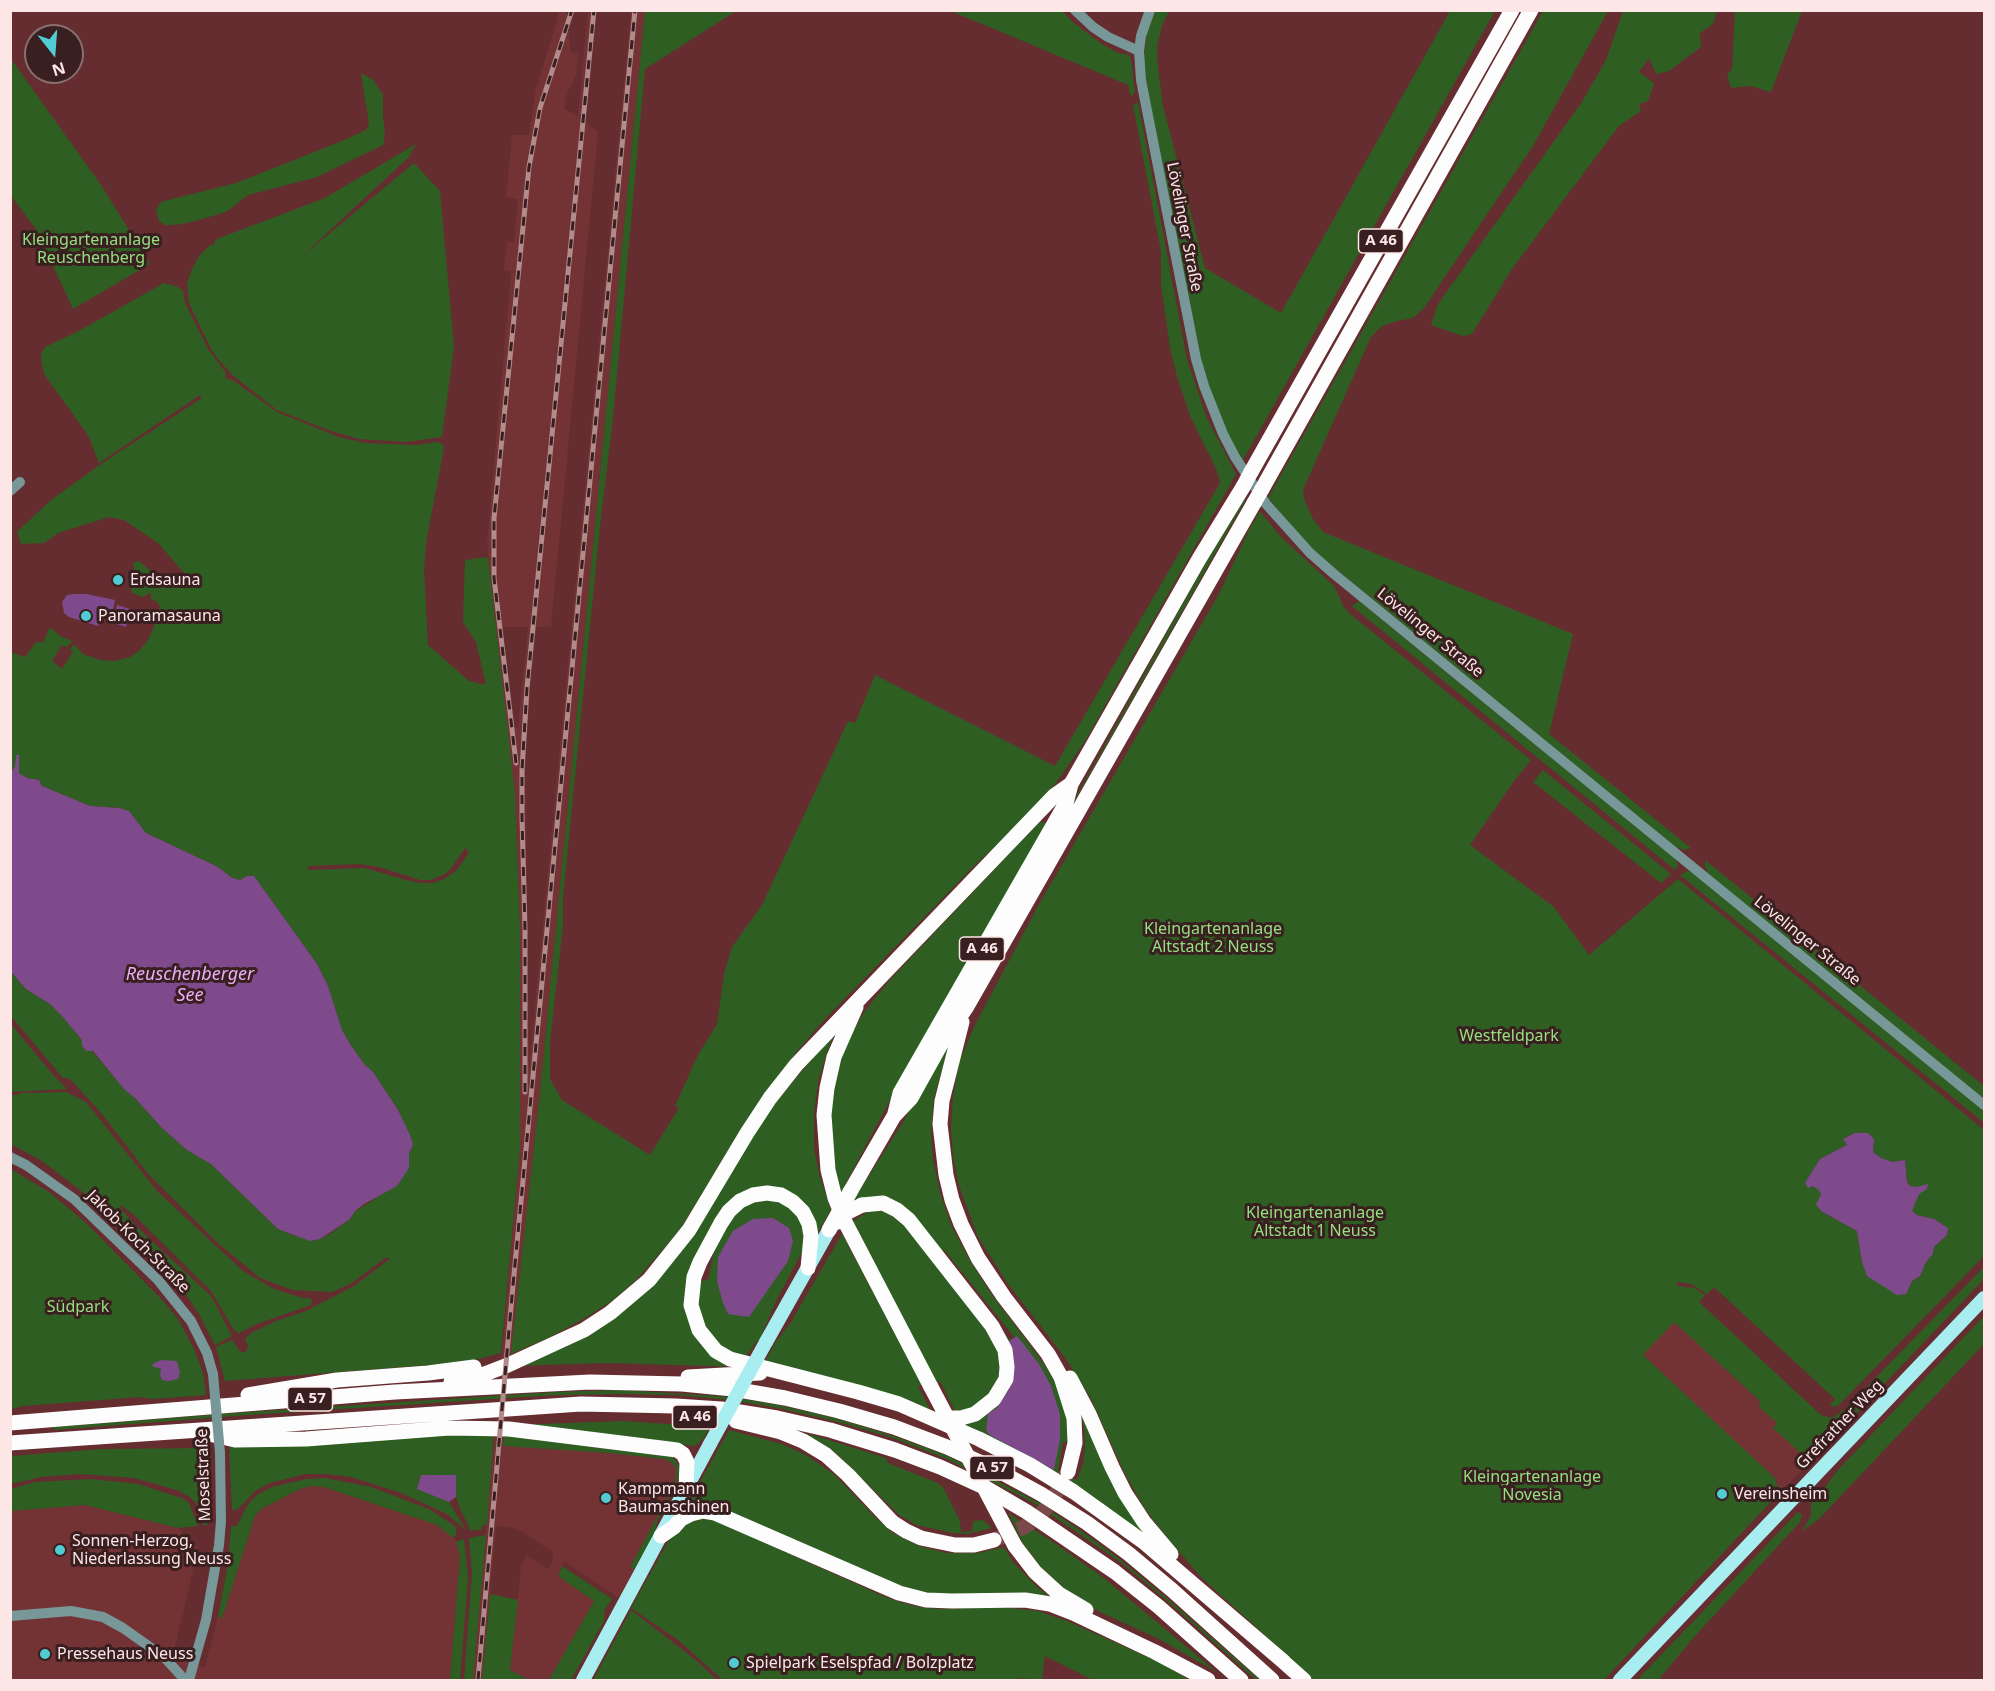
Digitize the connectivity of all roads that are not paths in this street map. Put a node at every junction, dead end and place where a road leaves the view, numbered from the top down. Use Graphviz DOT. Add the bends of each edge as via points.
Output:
graph roads {
  1 [pos="1075,10"];
  2 [pos="1150,10"];
  3 [pos="1512,10"];
  4 [pos="1531,10"];
  5 [pos="1139,51"];
  6 [pos="20,482"];
  7 [pos="10,491"];
  8 [pos="1071,784"];
  9 [pos="859,1002"];
  10 [pos="966,1008"];
  11 [pos="1984,1105"];
  12 [pos="894,1116"];
  13 [pos="10,1157"];
  14 [pos="829,1230"];
  15 [pos="808,1269"];
  16 [pos="1984,1298"];
  17 [pos="1048,1354"];
  18 [pos="527,1355"];
  19 [pos="213,1374"];
  20 [pos="781,1374"];
  21 [pos="662,1383"];
  22 [pos="395,1392"];
  23 [pos="94,1417"];
  24 [pos="933,1418"];
  25 [pos="357,1419"];
  26 [pos="10,1423"];
  27 [pos="191,1431"];
  28 [pos="10,1443"];
  29 [pos="1068,1472"];
  30 [pos="686,1489"];
  31 [pos="661,1536"];
  32 [pos="994,1540"];
  33 [pos="10,1616"];
  34 [pos="1284,1662"];
  35 [pos="187,1680"];
  36 [pos="583,1680"];
  37 [pos="1208,1680"];
  38 [pos="1219,1680"];
  39 [pos="1241,1680"];
  40 [pos="1272,1680"];
  41 [pos="1304,1680"];
  42 [pos="1620,1680"];
  1 -- 5 [label="street" via="1108,37"];
  2 -- 5 [label="street, Lövelinger Straße"];
  3 -- 8 [label="highway, A 46, bridge"];
  4 -- 10 [label="highway, A 46, bridge"];
  5 -- 11 [label="street, Lövelinger Straße" via="1140,80 1196,359 1223,434 1266,504 1334,574"];
  6 -- 7 [label="street"];
  8 -- 9 [label="highway" via="1054,796"];
  8 -- 12 [label="highway, A 46" via="1066,803 900,1093"];
  9 -- 18 [label="highway" via="822,1037 770,1098 689,1230 648,1280 584,1330"];
  9 -- 38 [label="highway, bridge" via="834,1057 827,1088 824,1114 828,1170 835,1198 1015,1546 1059,1594"];
  10 -- 12 [label="highway" via="911,1098"];
  10 -- 17 [label="highway, A 46" via="942,1101 945,1175 958,1216 978,1257"];
  12 -- 14 [label="highway, A 46, bridge"];
  13 -- 19 [label="street, Jakob-Koch-Straße" via="75,1199 158,1280 195,1328"];
  14 -- 15 [label="main road, A 46"];
  14 -- 24 [label="highway, bridge" via="862,1205 883,1203 897,1210 992,1326 1005,1350 1007,1367 994,1399 975,1414"];
  15 -- 20 [label="highway" via="811,1236 803,1212 781,1195 767,1193 740,1201 729,1211 694,1277 691,1305 707,1341 730,1359"];
  15 -- 30 [label="main road, bridge"];
  16 -- 42 [label="main road, Grefrather Weg"];
  17 -- 29 [label="highway, A 46" via="1074,1418 1075,1443"];
  17 -- 34 [label="highway" via="1061,1364 1076,1388 1125,1493 1150,1529 1186,1570"];
  18 -- 22 [label="highway" via="482,1375"];
  18 -- 23 [label="highway" via="455,1370 117,1406"];
  19 -- 35 [label="street, Moselstraße, bridge" via="220,1453 219,1545 206,1620"];
  20 -- 21 [label="highway" via="691,1377"];
  20 -- 24 [label="highway" via="858,1392"];
  21 -- 22 [label="highway, A 57" via="571,1383"];
  21 -- 40 [label="highway, A 57" via="733,1389 839,1411 926,1439 997,1470 1068,1511 1129,1554"];
  22 -- 23 [label="highway, A 57"];
  23 -- 26 [label="highway, A 57"];
  24 -- 34 [label="highway" via="1029,1465 1112,1518"];
  25 -- 27 [label="highway, A 57"];
  25 -- 32 [label="highway, A 46" via="391,1424 592,1412 740,1421 782,1432 826,1455 892,1522 914,1534 955,1545"];
  25 -- 39 [label="highway, A 57" via="632,1404 721,1409 860,1438 940,1467 986,1488 1036,1518 1115,1572"];
  27 -- 28 [label="highway, A 57"];
  27 -- 30 [label="highway" via="235,1440 475,1427 521,1430 677,1450 687,1462"];
  30 -- 31 [label="main road"];
  31 -- 36 [label="main road"];
  31 -- 37 [label="highway" via="691,1514 715,1513 899,1593 952,1601 1025,1600 1050,1604"];
  33 -- 35 [label="street, Moselstraße" via="71,1611 103,1617 164,1657"];
  34 -- 41 [label="highway"];
}
